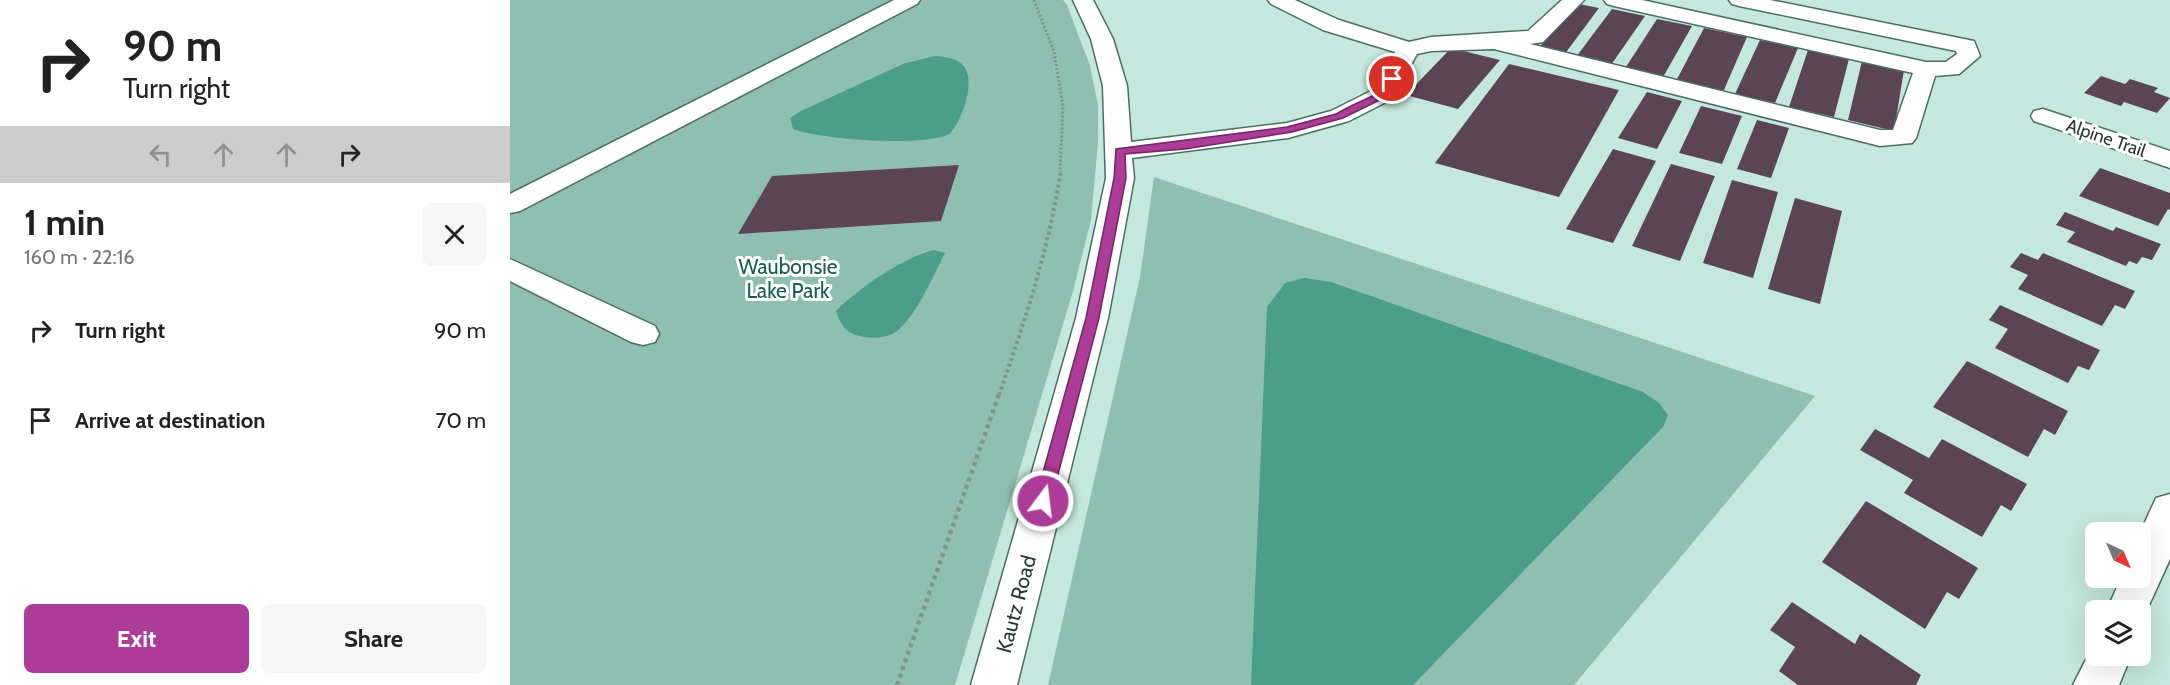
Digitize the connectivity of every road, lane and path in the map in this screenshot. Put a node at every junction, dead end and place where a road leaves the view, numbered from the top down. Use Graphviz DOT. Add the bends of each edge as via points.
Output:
graph roads {
  1 [pos="910,0"];
  2 [pos="1034,0"];
  3 [pos="1083,0"];
  4 [pos="1278,0"];
  5 [pos="1574,0"];
  6 [pos="1614,0"];
  7 [pos="1739,0"];
  8 [pos="1494,42"];
  9 [pos="1408,49"];
  10 [pos="1926,69"];
  11 [pos="2043,116"];
  12 [pos="1120,151"];
  13 [pos="2170,160"];
  14 [pos="510,205"];
  15 [pos="510,269"];
  16 [pos="643,334"];
  17 [pos="2170,510"];
  18 [pos="2132,600"];
  19 [pos="2105,666"];
  20 [pos="897,685"];
  21 [pos="994,685"];
  22 [pos="2096,685"];
  1 -- 14 [label="street"];
  2 -- 20 [label="path" via="1052,41 1062,83 1064,131 1050,234 1025,318"];
  3 -- 12 [label="street, Kautz Road" via="1102,39 1115,86"];
  4 -- 9 [label="street" via="1331,26"];
  5 -- 8 [label="street" via="1535,37"];
  6 -- 10 [label="street"];
  7 -- 10 [label="street" via="1966,46 1969,56 1951,69"];
  8 -- 9 [label="street" via="1431,44"];
  8 -- 10 [label="street" via="1880,138 1903,138"];
  9 -- 12 [label="street" via="1384,94 1340,116 1288,130"];
  11 -- 13 [label="street, Alpine Trail"];
  12 -- 21 [label="street, Kautz Road" via="1120,178 1092,318"];
  15 -- 16 [label="street"];
  17 -- 18 [label="street"];
  19 -- 22 [label="street"];
}
